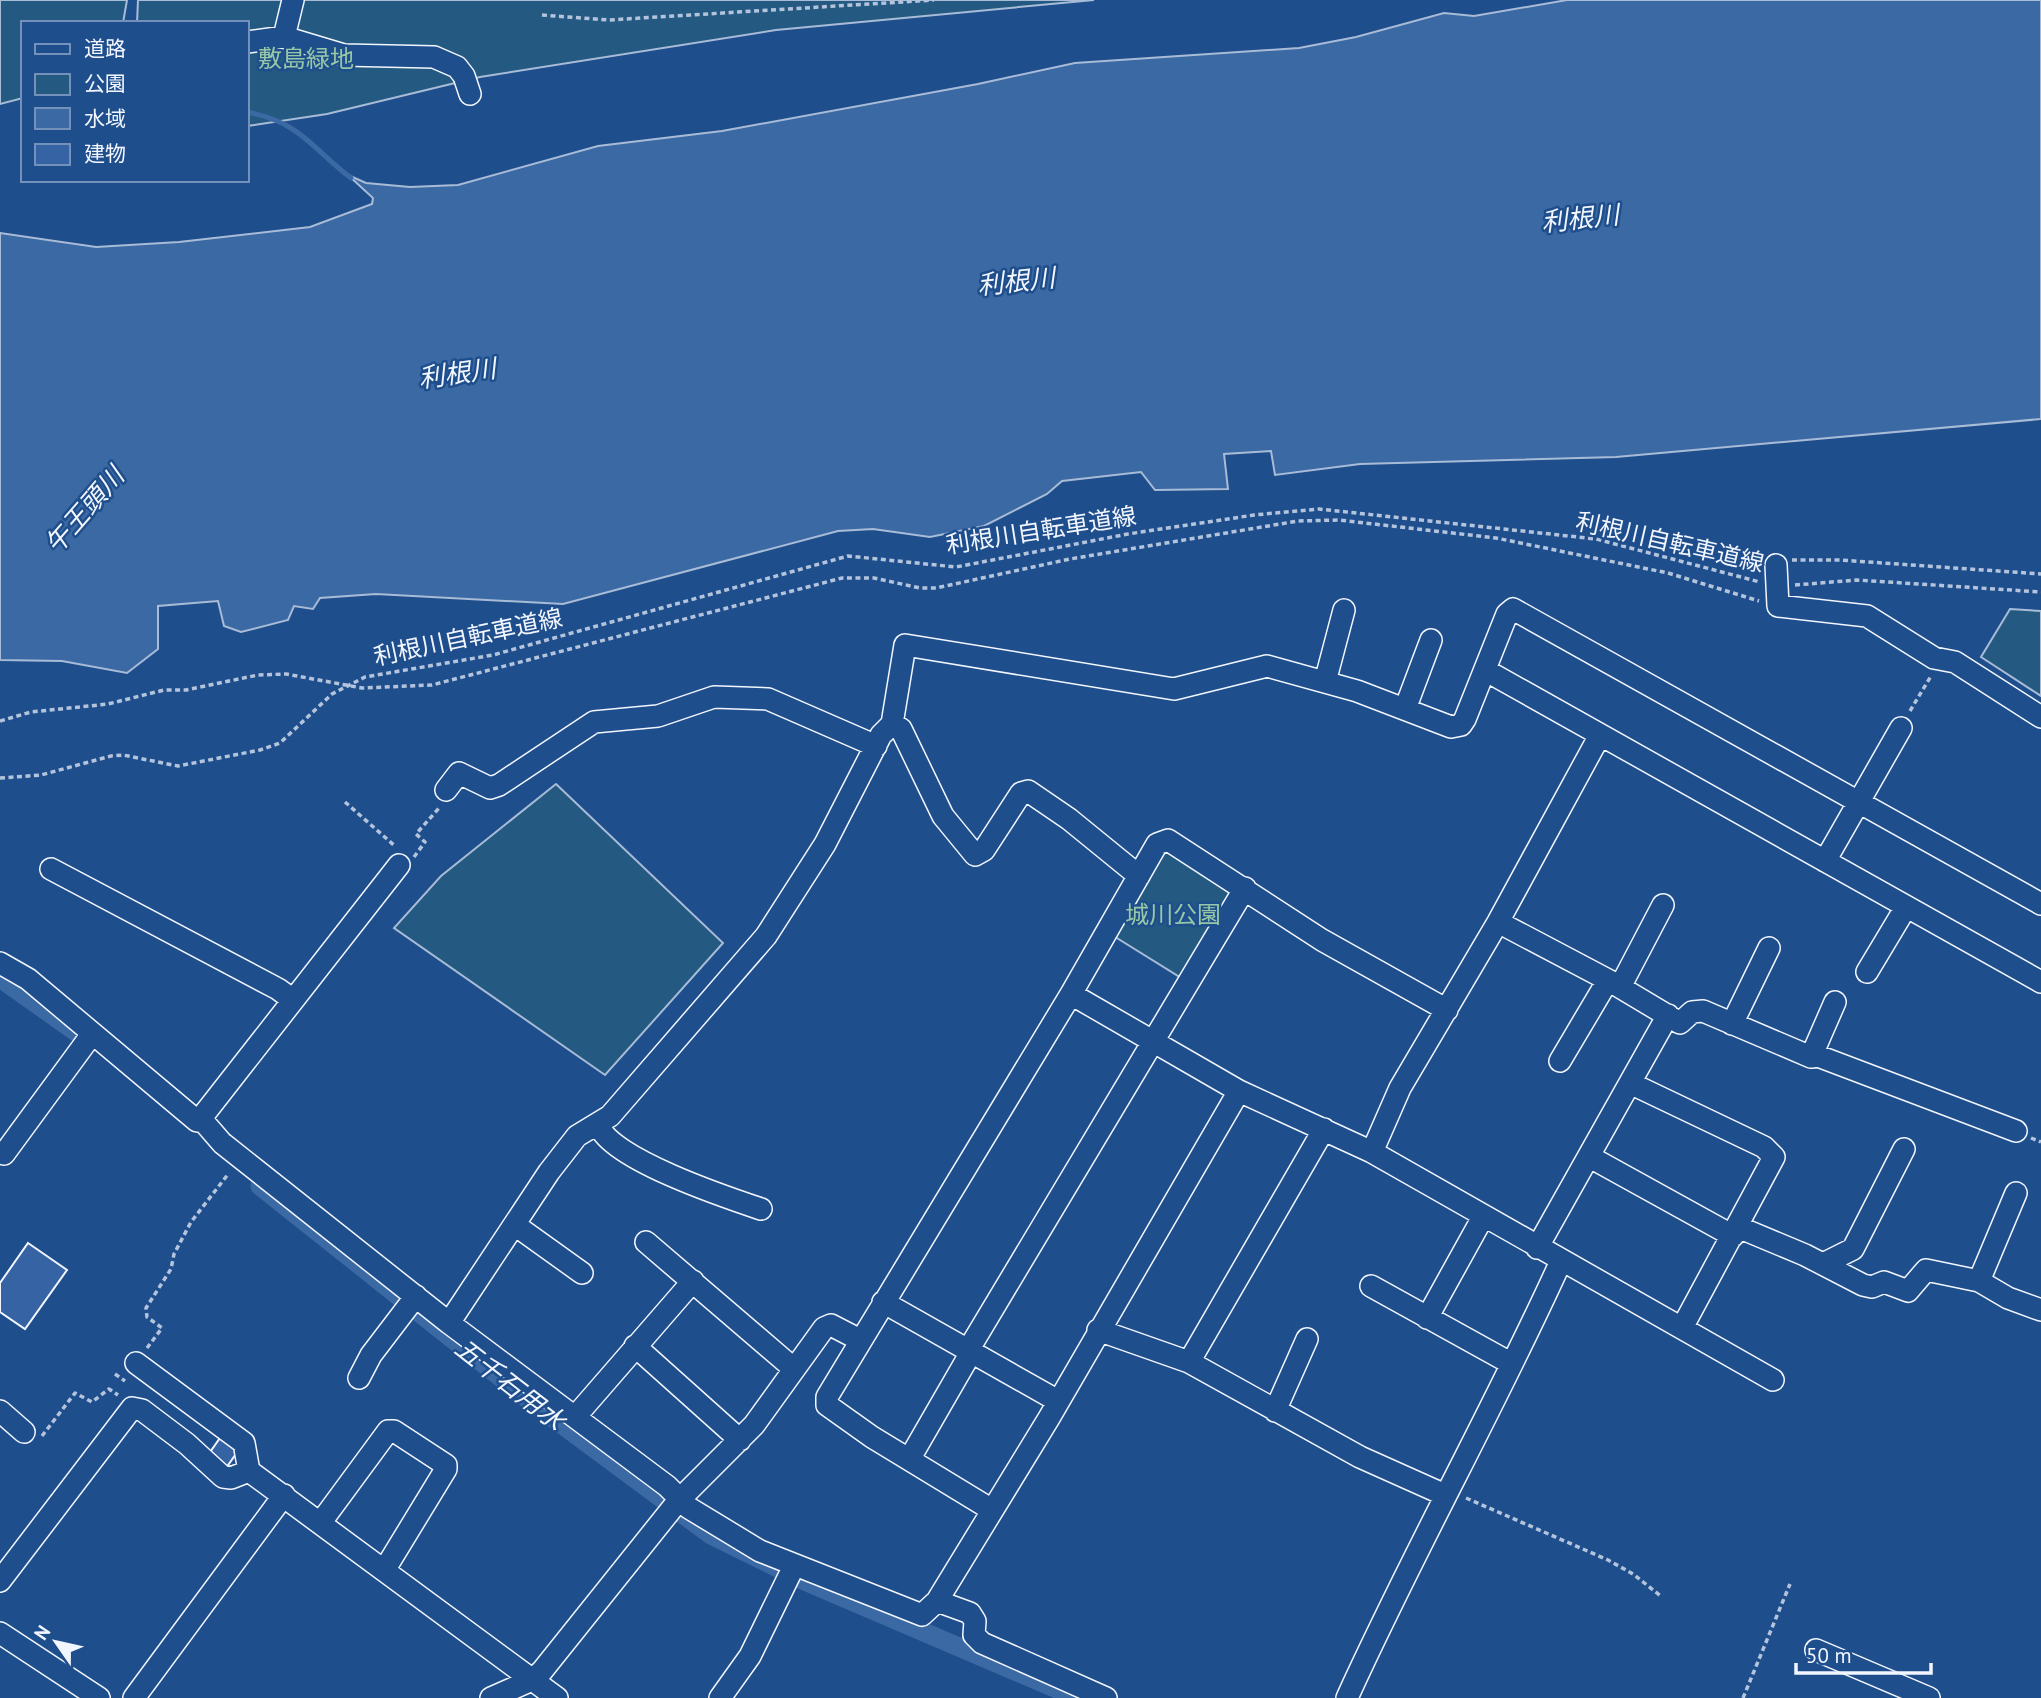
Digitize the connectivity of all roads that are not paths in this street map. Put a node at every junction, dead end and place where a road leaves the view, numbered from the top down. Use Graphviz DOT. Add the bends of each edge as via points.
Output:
graph roads {
  1 [pos="293,0"];
  2 [pos="284,37"];
  3 [pos="248,42"];
  4 [pos="470,94"];
  5 [pos="1777,585"];
  6 [pos="1343,610"];
  7 [pos="1431,640"];
  8 [pos="1485,670"];
  9 [pos="1325,682"];
  10 [pos="1405,709"];
  11 [pos="2041,717"];
  12 [pos="891,724"];
  13 [pos="1900,728"];
  14 [pos="1600,735"];
  15 [pos="876,746"];
  16 [pos="446,790"];
  17 [pos="1858,804"];
  18 [pos="1825,861"];
  19 [pos="398,865"];
  20 [pos="51,869"];
  21 [pos="1139,876"];
  22 [pos="1245,888"];
  23 [pos="2041,904"];
  24 [pos="1663,905"];
  25 [pos="1906,907"];
  26 [pos="1498,922"];
  27 [pos="1769,948"];
  28 [pos="0,963"];
  29 [pos="1867,972"];
  30 [pos="2041,982"];
  31 [pos="1614,983"];
  32 [pos="1071,994"];
  33 [pos="293,1000"];
  34 [pos="1835,1002"];
  35 [pos="1447,1010"];
  36 [pos="1668,1015"];
  37 [pos="1732,1024"];
  38 [pos="92,1034"];
  39 [pos="1153,1043"];
  40 [pos="1811,1057"];
  41 [pos="1560,1060"];
  42 [pos="1632,1084"];
  43 [pos="1239,1091"];
  44 [pos="203,1122"];
  45 [pos="599,1125"];
  46 [pos="1324,1129"];
  47 [pos="2016,1131"];
  48 [pos="1904,1149"];
  49 [pos="1372,1152"];
  50 [pos="4,1154"];
  51 [pos="1590,1157"];
  52 [pos="2016,1193"];
  53 [pos="761,1209"];
  54 [pos="1483,1217"];
  55 [pos="514,1225"];
  56 [pos="1735,1231"];
  57 [pos="646,1242"];
  58 [pos="1537,1248"];
  59 [pos="1561,1261"];
  60 [pos="1823,1264"];
  61 [pos="582,1273"];
  62 [pos="693,1281"];
  63 [pos="1979,1282"];
  64 [pos="1371,1286"];
  65 [pos="416,1296"];
  66 [pos="883,1302"];
  67 [pos="2041,1310"];
  68 [pos="1427,1318"];
  69 [pos="449,1323"];
  70 [pos="1683,1326"];
  71 [pos="1098,1330"];
  72 [pos="1307,1339"];
  73 [pos="860,1340"];
  74 [pos="635,1346"];
  75 [pos="969,1351"];
  76 [pos="1189,1362"];
  77 [pos="136,1363"];
  78 [pos="1512,1364"];
  79 [pos="793,1368"];
  80 [pos="359,1378"];
  81 [pos="1773,1380"];
  82 [pos="1058,1401"];
  83 [pos="0,1411"];
  84 [pos="1275,1411"];
  85 [pos="575,1418"];
  86 [pos="24,1432"];
  87 [pos="740,1440"];
  88 [pos="910,1458"];
  89 [pos="249,1471"];
  90 [pos="1446,1492"];
  91 [pos="284,1495"];
  92 [pos="681,1497"];
  93 [pos="992,1510"];
  94 [pos="321,1522"];
  95 [pos="794,1566"];
  96 [pos="385,1570"];
  97 [pos="0,1581"];
  98 [pos="937,1601"];
  99 [pos="0,1633"];
  100 [pos="1816,1650"];
  101 [pos="532,1680"];
  102 [pos="99,1698"];
  103 [pos="134,1698"];
  104 [pos="491,1698"];
  105 [pos="558,1698"];
  106 [pos="720,1698"];
  107 [pos="1106,1698"];
  108 [pos="1347,1698"];
  109 [pos="1929,1698"];
  1 -- 2 [label="street"];
  2 -- 3 [label="street"];
  2 -- 4 [label="street" via="344,55 434,57 464,75"];
  5 -- 11 [label="street" via="1867,616 1934,657 1955,662"];
  6 -- 9 [label="street"];
  7 -- 10 [label="street"];
  8 -- 10 [label="street" via="1461,725 1451,727"];
  8 -- 14 [label="street"];
  8 -- 17 [label="street" via="1510,610 1519,611"];
  9 -- 10 [label="street"];
  9 -- 12 [label="street" via="1261,666 1174,689 911,644 902,649"];
  12 -- 15 [label="street"];
  12 -- 21 [label="street" via="901,729 943,816 975,855 984,850 1017,799 1028,791"];
  13 -- 17 [label="street"];
  14 -- 18 [label="street"];
  14 -- 26 [label="street"];
  15 -- 16 [label="street" via="768,699 715,697 658,716 594,722 499,785 491,788 459,773"];
  15 -- 45 [label="street" via="825,844 766,936"];
  17 -- 18 [label="street"];
  17 -- 23 [label="street"];
  18 -- 25 [label="street"];
  19 -- 33 [label="street"];
  20 -- 33 [label="street"];
  21 -- 22 [label="street" via="1157,844 1168,840"];
  21 -- 32 [label="street"];
  22 -- 35 [label="street" via="1322,940"];
  22 -- 39 [label="street"];
  24 -- 31 [label="street"];
  25 -- 29 [label="street"];
  25 -- 30 [label="street"];
  26 -- 31 [label="street"];
  26 -- 35 [label="street"];
  27 -- 37 [label="street"];
  28 -- 38 [label="street" via="28,979"];
  31 -- 36 [label="street"];
  31 -- 41 [label="street"];
  32 -- 39 [label="street"];
  32 -- 66 [label="street"];
  33 -- 44 [label="street" via="205,1113"];
  34 -- 40 [label="street"];
  35 -- 49 [label="street" via="1400,1088"];
  36 -- 37 [label="street" via="1680,1023 1692,1012 1703,1011"];
  36 -- 42 [label="street"];
  37 -- 40 [label="street"];
  38 -- 44 [label="street"];
  38 -- 50 [label="street"];
  39 -- 43 [label="street"];
  39 -- 75 [label="street"];
  40 -- 47 [label="street"];
  42 -- 51 [label="street"];
  42 -- 56 [label="street" via="1770,1151 1773,1163"];
  43 -- 46 [label="street"];
  43 -- 71 [label="street"];
  44 -- 65 [label="street" via="222,1143"];
  45 -- 53 [label="street" via="607,1139 681,1181"];
  45 -- 55 [label="street" via="577,1136"];
  46 -- 49 [label="street"];
  46 -- 76 [label="street"];
  48 -- 60 [label="street" via="1853,1249"];
  49 -- 54 [label="street"];
  51 -- 56 [label="street"];
  51 -- 58 [label="street"];
  52 -- 63 [label="street"];
  54 -- 58 [label="street"];
  54 -- 68 [label="street"];
  55 -- 61 [label="street"];
  55 -- 69 [label="street"];
  56 -- 60 [label="street"];
  56 -- 70 [label="street"];
  57 -- 62 [label="street"];
  58 -- 59 [label="street"];
  59 -- 70 [label="street"];
  59 -- 78 [label="street"];
  60 -- 63 [label="street" via="1872,1287 1884,1282 1908,1291 1926,1270"];
  62 -- 74 [label="street"];
  62 -- 79 [label="street"];
  63 -- 67 [label="street"];
  64 -- 68 [label="street"];
  65 -- 69 [label="street"];
  65 -- 80 [label="street"];
  66 -- 73 [label="street"];
  66 -- 75 [label="street"];
  68 -- 78 [label="street"];
  69 -- 85 [label="street"];
  70 -- 81 [label="street"];
  71 -- 76 [label="street"];
  71 -- 82 [label="street"];
  72 -- 84 [label="street"];
  73 -- 79 [label="street" via="827,1325"];
  73 -- 88 [label="street" via="827,1397 827,1405"];
  74 -- 85 [label="street"];
  74 -- 87 [label="street"];
  75 -- 82 [label="street"];
  75 -- 88 [label="street"];
  76 -- 84 [label="street"];
  77 -- 89 [label="street" via="244,1443"];
  78 -- 90 [label="street"];
  79 -- 87 [label="street"];
  82 -- 93 [label="street"];
  83 -- 86 [label="street"];
  84 -- 90 [label="street" via="1360,1457"];
  85 -- 92 [label="street"];
  87 -- 92 [label="street"];
  88 -- 93 [label="street"];
  89 -- 91 [label="street"];
  89 -- 97 [label="street" via="223,1477 187,1444 142,1410 132,1408"];
  90 -- 108 [label="street"];
  91 -- 94 [label="street"];
  91 -- 103 [label="street"];
  92 -- 95 [label="street" via="688,1508 729,1534"];
  92 -- 101 [label="street"];
  93 -- 98 [label="street"];
  94 -- 96 [label="street"];
  94 -- 96 [label="street" via="388,1431 446,1465"];
  95 -- 98 [label="street" via="916,1614 929,1612"];
  95 -- 106 [label="street" via="750,1656"];
  96 -- 101 [label="street"];
  98 -- 107 [label="street" via="970,1613 974,1635 982,1643"];
  99 -- 102 [label="street"];
  100 -- 109 [label="street"];
  101 -- 104 [label="street"];
  101 -- 105 [label="street"];
}
